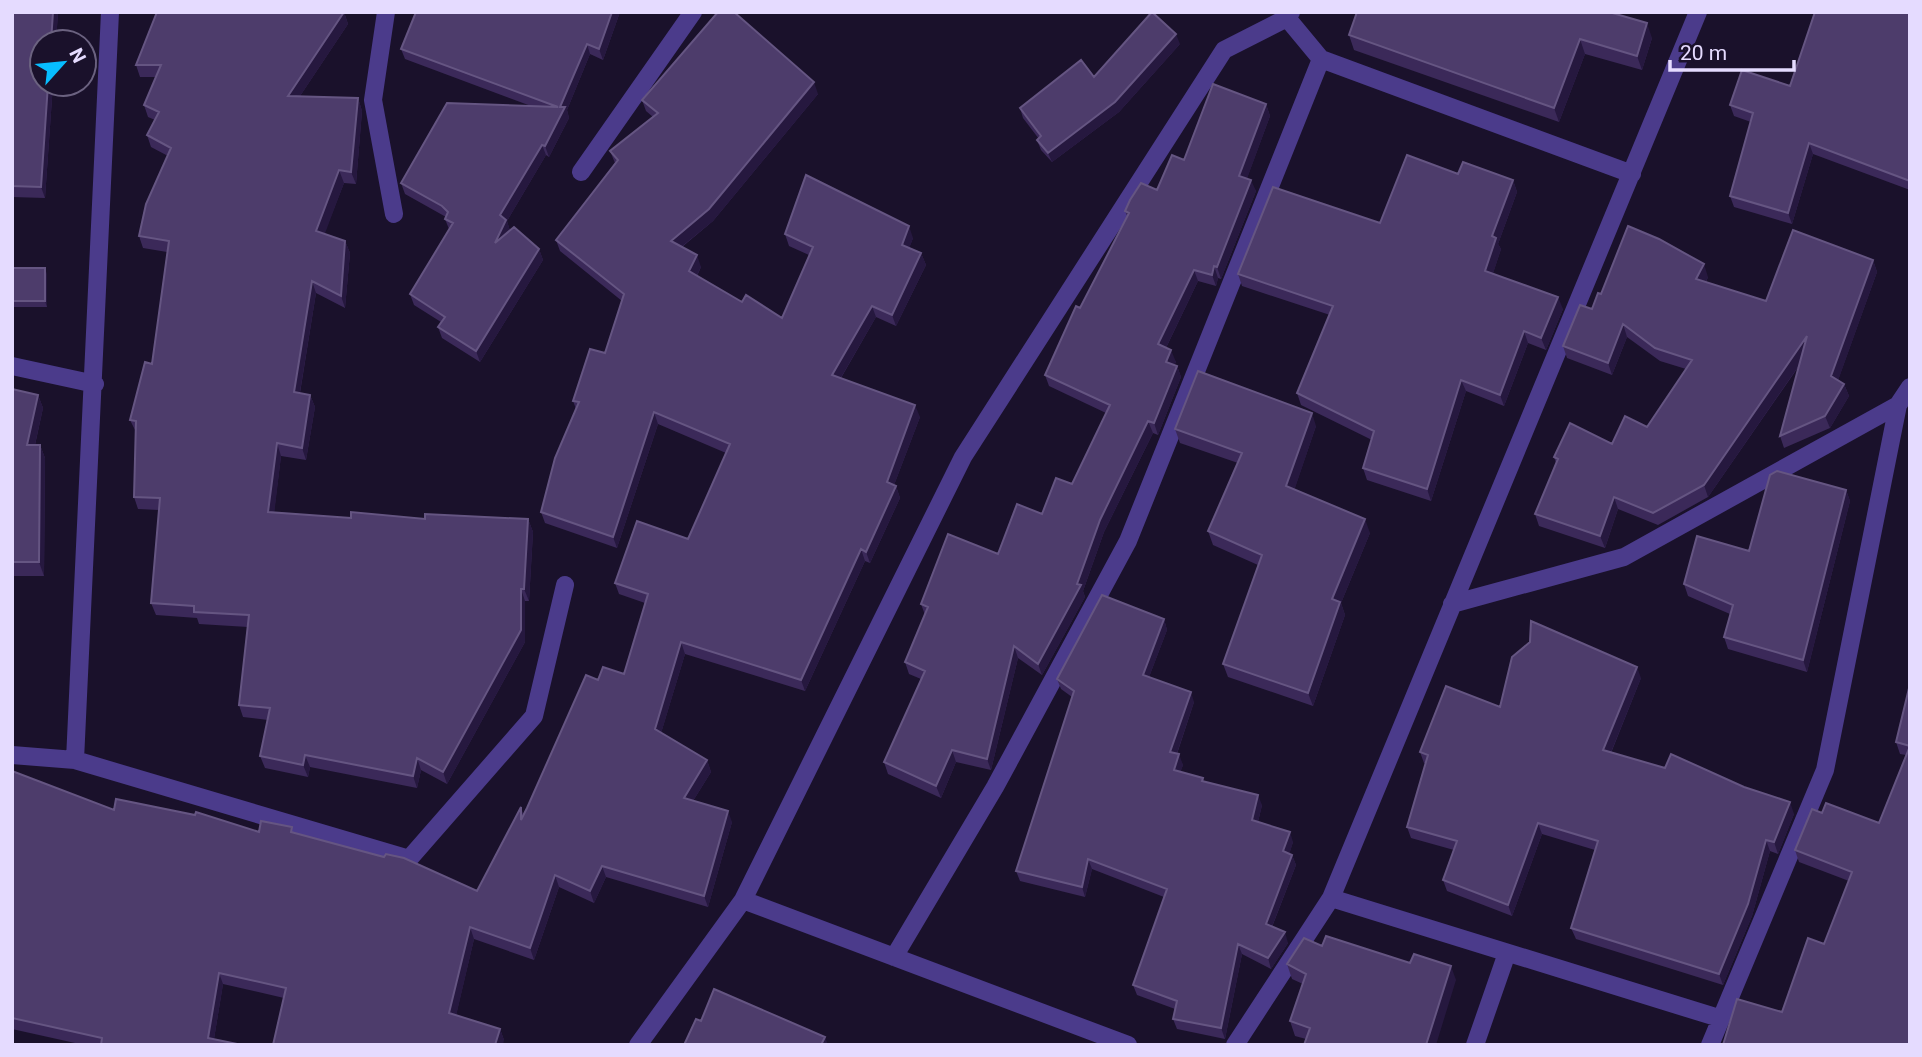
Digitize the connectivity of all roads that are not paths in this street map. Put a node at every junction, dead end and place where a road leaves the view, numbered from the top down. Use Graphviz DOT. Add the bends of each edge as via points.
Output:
graph roads {
  1 [pos="110,12"];
  2 [pos="386,12"];
  3 [pos="694,12"];
  4 [pos="1698,12"];
  5 [pos="1289,15"];
  6 [pos="1321,59"];
  7 [pos="581,172"];
  8 [pos="1632,174"];
  9 [pos="394,214"];
  10 [pos="12,366"];
  11 [pos="95,384"];
  12 [pos="1910,387"];
  13 [pos="1898,405"];
  14 [pos="565,585"];
  15 [pos="1452,604"];
  16 [pos="12,755"];
  17 [pos="75,760"];
  18 [pos="1331,898"];
  19 [pos="743,900"];
  20 [pos="1507,953"];
  21 [pos="894,957"];
  22 [pos="1719,1018"];
  23 [pos="638,1045"];
  24 [pos="1128,1045"];
  25 [pos="1235,1045"];
  26 [pos="1475,1045"];
  27 [pos="1710,1045"];
  1 -- 11 [label="street"];
  2 -- 9 [label="street" via="373,100"];
  3 -- 7 [label="street"];
  4 -- 8 [label="street"];
  5 -- 6 [label="street"];
  5 -- 19 [label="street" via="1224,50 962,457"];
  6 -- 8 [label="street"];
  6 -- 21 [label="street" via="1128,541 995,787"];
  8 -- 15 [label="street"];
  10 -- 11 [label="street"];
  11 -- 17 [label="street"];
  12 -- 13 [label="street"];
  13 -- 15 [label="street" via="1624,556"];
  13 -- 22 [label="street" via="1825,770"];
  14 -- 17 [label="street" via="534,716 409,859"];
  15 -- 18 [label="street"];
  16 -- 17 [label="street"];
  18 -- 20 [label="street"];
  18 -- 25 [label="street"];
  19 -- 21 [label="street"];
  19 -- 23 [label="street"];
  20 -- 22 [label="street"];
  20 -- 26 [label="street"];
  21 -- 24 [label="street"];
  22 -- 27 [label="street"];
}
